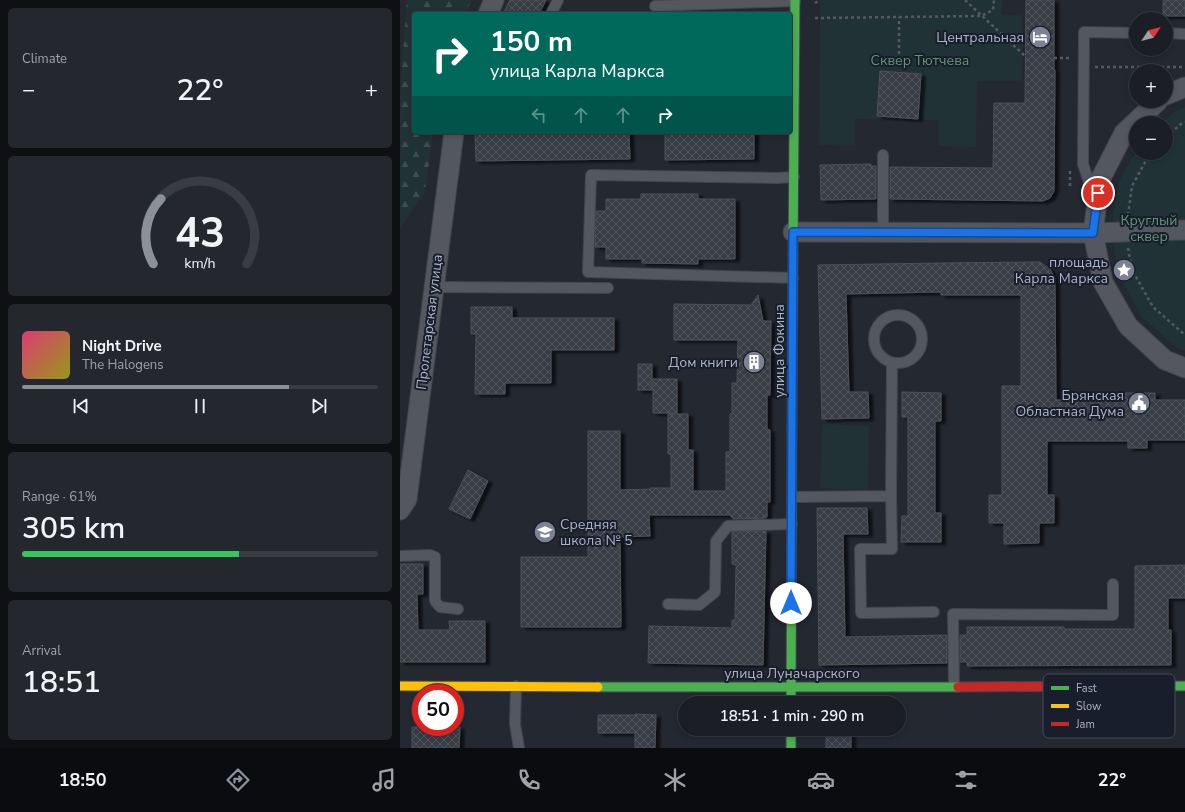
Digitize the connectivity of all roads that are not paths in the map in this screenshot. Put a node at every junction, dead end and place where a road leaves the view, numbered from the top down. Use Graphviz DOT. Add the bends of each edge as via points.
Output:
graph roads {
  1 [pos="494,0"];
  2 [pos="558,0"];
  3 [pos="795,1"];
  4 [pos="655,6"];
  5 [pos="705,9"];
  6 [pos="489,12"];
  7 [pos="552,12"];
  8 [pos="1129,33"];
  9 [pos="1173,33"];
  10 [pos="1185,34"];
  11 [pos="1185,87"];
  12 [pos="1173,92"];
  13 [pos="1151,108"];
  14 [pos="454,134"];
  15 [pos="884,155"];
  16 [pos="794,177"];
  17 [pos="1096,206"];
  18 [pos="1185,230"];
  19 [pos="793,232"];
  20 [pos="883,232"];
  21 [pos="1093,233"];
  22 [pos="793,278"];
  23 [pos="434,286"];
  24 [pos="608,288"];
  25 [pos="892,363"];
  26 [pos="1185,368"];
  27 [pos="891,496"];
  28 [pos="792,498"];
  29 [pos="400,510"];
  30 [pos="792,524"];
  31 [pos="400,556"];
  32 [pos="1113,584"];
  33 [pos="668,604"];
  34 [pos="458,609"];
  35 [pos="934,612"];
  36 [pos="400,686"];
  37 [pos="516,686"];
  38 [pos="954,686"];
  39 [pos="1043,686"];
  40 [pos="790,687"];
  41 [pos="791,696"];
  42 [pos="791,736"];
  43 [pos="519,748"];
  44 [pos="791,748"];
  1 -- 6 [label="street"];
  2 -- 7 [label="lane"];
  3 -- 5 [label="lane"];
  3 -- 16 [label="street, улица Фокина"];
  4 -- 5 [label="lane"];
  8 -- 17 [label="lane" via="1084,32 1083,164"];
  9 -- 10 [label="lane"];
  11 -- 12 [label="street"];
  13 -- 17 [label="street" via="1124,133 1100,180"];
  14 -- 23 [label="street, Пролетарская улица"];
  15 -- 20 [label="lane"];
  16 -- 19 [label="street, улица Фокина"];
  16 -- 22 [label="lane" via="591,175 588,272"];
  17 -- 21 [label="street"];
  18 -- 21 [label="street"];
  19 -- 20 [label="street"];
  19 -- 22 [label="street, улица Фокина"];
  20 -- 21 [label="street"];
  21 -- 26 [label="street" via="1103,282 1128,326 1166,360"];
  22 -- 28 [label="street, улица Фокина"];
  23 -- 24 [label="lane"];
  23 -- 29 [label="street, Пролетарская улица" via="406,499"];
  25 -- 25 [label="lane" via="907,362 918,352 921,345 920,330 909,318 901,315 885,319 878,324 874,332 873,340 879,355"];
  25 -- 27 [label="lane"];
  27 -- 28 [label="lane"];
  27 -- 35 [label="lane" via="892,549 860,549 861,613"];
  28 -- 30 [label="street, улица Фокина"];
  30 -- 33 [label="lane" via="728,526 716,541 715,592 700,604"];
  30 -- 40 [label="street, улица Фокина"];
  31 -- 34 [label="lane" via="434,557 435,601 440,607"];
  32 -- 38 [label="lane" via="1113,615 953,614"];
  36 -- 37 [label="street, улица Луначарского"];
  37 -- 40 [label="street, улица Луначарского"];
  37 -- 43 [label="lane" via="514,724"];
  38 -- 39 [label="street, улица Луначарского"];
  38 -- 40 [label="street, улица Луначарского"];
  40 -- 41 [label="street, улица Фокина"];
  42 -- 44 [label="street"];
}
